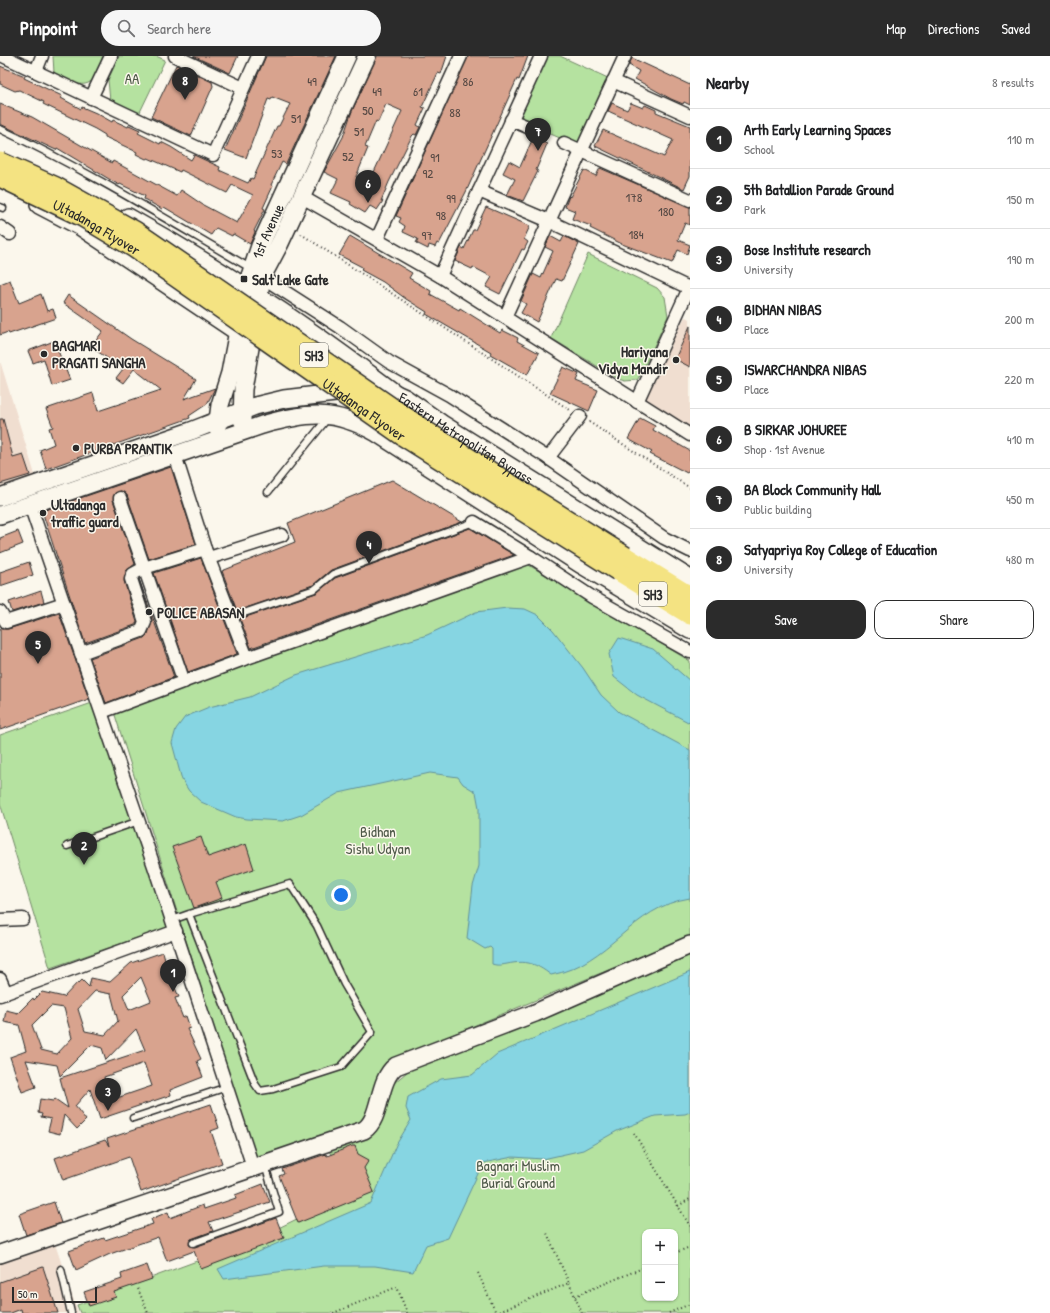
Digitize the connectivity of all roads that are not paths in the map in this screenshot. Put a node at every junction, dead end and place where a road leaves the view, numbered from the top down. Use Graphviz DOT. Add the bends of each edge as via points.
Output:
graph roads {
  1 [pos="4,56"];
  2 [pos="42,56"];
  3 [pos="111,56"];
  4 [pos="258,56"];
  5 [pos="348,56"];
  6 [pos="367,56"];
  7 [pos="461,56"];
  8 [pos="541,56"];
  9 [pos="625,56"];
  10 [pos="182,57"];
  11 [pos="36,71"];
  12 [pos="614,81"];
  13 [pos="243,88"];
  14 [pos="91,98"];
  15 [pos="690,116"];
  16 [pos="511,120"];
  17 [pos="0,129"];
  18 [pos="535,130"];
  19 [pos="564,143"];
  20 [pos="581,151"];
  21 [pos="0,154"];
  22 [pos="0,162"];
  23 [pos="0,177"];
  24 [pos="0,186"];
  25 [pos="479,191"];
  26 [pos="302,197"];
  27 [pos="690,200"];
  28 [pos="549,221"];
  29 [pos="378,239"];
  30 [pos="257,273"];
  31 [pos="440,276"];
  32 [pos="690,287"];
  33 [pos="253,293"];
  34 [pos="505,317"];
  35 [pos="244,336"];
  36 [pos="396,394"];
  37 [pos="637,402"];
  38 [pos="241,412"];
  39 [pos="330,415"];
  40 [pos="580,416"];
  41 [pos="217,420"];
  42 [pos="242,432"];
  43 [pos="690,435"];
  44 [pos="217,440"];
  45 [pos="175,455"];
  46 [pos="548,458"];
  47 [pos="268,492"];
  48 [pos="0,497"];
  49 [pos="120,498"];
  50 [pos="30,505"];
  51 [pos="0,515"];
  52 [pos="474,522"];
  53 [pos="282,535"];
  54 [pos="690,551"];
  55 [pos="207,553"];
  56 [pos="531,557"];
  57 [pos="621,563"];
  58 [pos="144,568"];
  59 [pos="690,579"];
  60 [pos="690,596"];
  61 [pos="64,603"];
  62 [pos="0,612"];
  63 [pos="690,615"];
  64 [pos="232,617"];
  65 [pos="690,630"];
  66 [pos="690,652"];
  67 [pos="82,653"];
  68 [pos="247,658"];
  69 [pos="184,682"];
  70 [pos="102,712"];
  71 [pos="139,821"];
  72 [pos="67,846"];
  73 [pos="189,914"];
  74 [pos="23,919"];
  75 [pos="0,920"];
  76 [pos="174,926"];
  77 [pos="690,945"];
  78 [pos="0,979"];
  79 [pos="3,994"];
  80 [pos="227,1087"];
  81 [pos="133,1118"];
  82 [pos="259,1165"];
  83 [pos="193,1243"];
  84 [pos="0,1254"];
  85 [pos="61,1269"];
  86 [pos="71,1313"];
  1 -- 11 [label="street"];
  2 -- 11 [label="street"];
  3 -- 14 [label="street"];
  4 -- 13 [label="street"];
  5 -- 30 [label="main road, 1st Avenue" via="260,246"];
  6 -- 26 [label="main road"];
  7 -- 29 [label="street"];
  8 -- 16 [label="street"];
  9 -- 12 [label="street"];
  10 -- 13 [label="street"];
  11 -- 14 [label="street"];
  12 -- 15 [label="street"];
  12 -- 20 [label="street"];
  13 -- 14 [label="street" via="213,155"];
  16 -- 18 [label="street"];
  16 -- 25 [label="street"];
  17 -- 30 [label="lane" via="53,154 173,221"];
  19 -- 20 [label="street"];
  20 -- 27 [label="street"];
  20 -- 28 [label="street"];
  21 -- 33 [label="main road" via="87,195 146,227"];
  22 -- 57 [label="main road, Ultadanga Flyover / SH3, bridge" via="67,193 135,231"];
  23 -- 57 [label="main road, Ultadanga Flyover / SH3, bridge" via="83,217 133,247 403,436"];
  24 -- 35 [label="main road" via="81,227"];
  25 -- 28 [label="street"];
  25 -- 31 [label="street"];
  26 -- 29 [label="street"];
  26 -- 30 [label="main road"];
  28 -- 32 [label="street"];
  28 -- 34 [label="street"];
  29 -- 31 [label="street"];
  30 -- 33 [label="main road"];
  30 -- 46 [label="street" via="389,362 449,395"];
  31 -- 34 [label="street"];
  32 -- 37 [label="street"];
  33 -- 35 [label="main road"];
  33 -- 36 [label="main road"];
  34 -- 37 [label="street"];
  35 -- 38 [label="main road"];
  35 -- 41 [label="main road" via="230,373"];
  36 -- 38 [label="main road, Eastern Metropolitan Bypass" via="352,391 317,394 255,406"];
  36 -- 59 [label="main road, Eastern Metropolitan Bypass"];
  37 -- 43 [label="street"];
  38 -- 41 [label="main road, Eastern Metropolitan Bypass"];
  38 -- 42 [label="main road"];
  39 -- 42 [label="main road" via="292,416"];
  39 -- 47 [label="lane"];
  39 -- 65 [label="main road" via="360,424 377,433 582,565"];
  40 -- 46 [label="street"];
  41 -- 44 [label="main road"];
  41 -- 48 [label="main road, Eastern Metropolitan Bypass"];
  42 -- 44 [label="main road"];
  44 -- 45 [label="main road"];
  45 -- 50 [label="main road"];
  45 -- 55 [label="street"];
  46 -- 54 [label="street" via="664,538"];
  49 -- 58 [label="street"];
  50 -- 51 [label="main road"];
  50 -- 61 [label="street"];
  52 -- 56 [label="street"];
  52 -- 64 [label="lane" via="333,574 315,589"];
  53 -- 55 [label="street"];
  55 -- 58 [label="street"];
  55 -- 64 [label="street"];
  56 -- 66 [label="street" via="592,597"];
  56 -- 68 [label="street"];
  57 -- 60 [label="main road, Ultadanga Flyover / SH3"];
  57 -- 63 [label="main road, Ultadanga Flyover / SH3"];
  58 -- 67 [label="street" via="133,574 131,579 145,622 141,631"];
  58 -- 69 [label="street"];
  61 -- 62 [label="street" via="6,622"];
  61 -- 67 [label="street"];
  64 -- 68 [label="street"];
  67 -- 70 [label="street"];
  68 -- 69 [label="street"];
  69 -- 70 [label="street"];
  70 -- 71 [label="street"];
  71 -- 72 [label="lane"];
  71 -- 76 [label="street"];
  73 -- 73 [label="lane" via="290,884 317,926 344,984 372,1032 341,1067 273,1090 260,1091 255,1084"];
  73 -- 76 [label="lane"];
  74 -- 75 [label="street"];
  76 -- 79 [label="street"];
  76 -- 80 [label="street"];
  77 -- 82 [label="main road" via="535,1014 396,1066 387,1075 368,1128"];
  78 -- 79 [label="street"];
  80 -- 81 [label="lane"];
  80 -- 82 [label="street"];
  82 -- 83 [label="lane" via="279,1212"];
  82 -- 84 [label="main road"];
  85 -- 86 [label="lane"];
}
